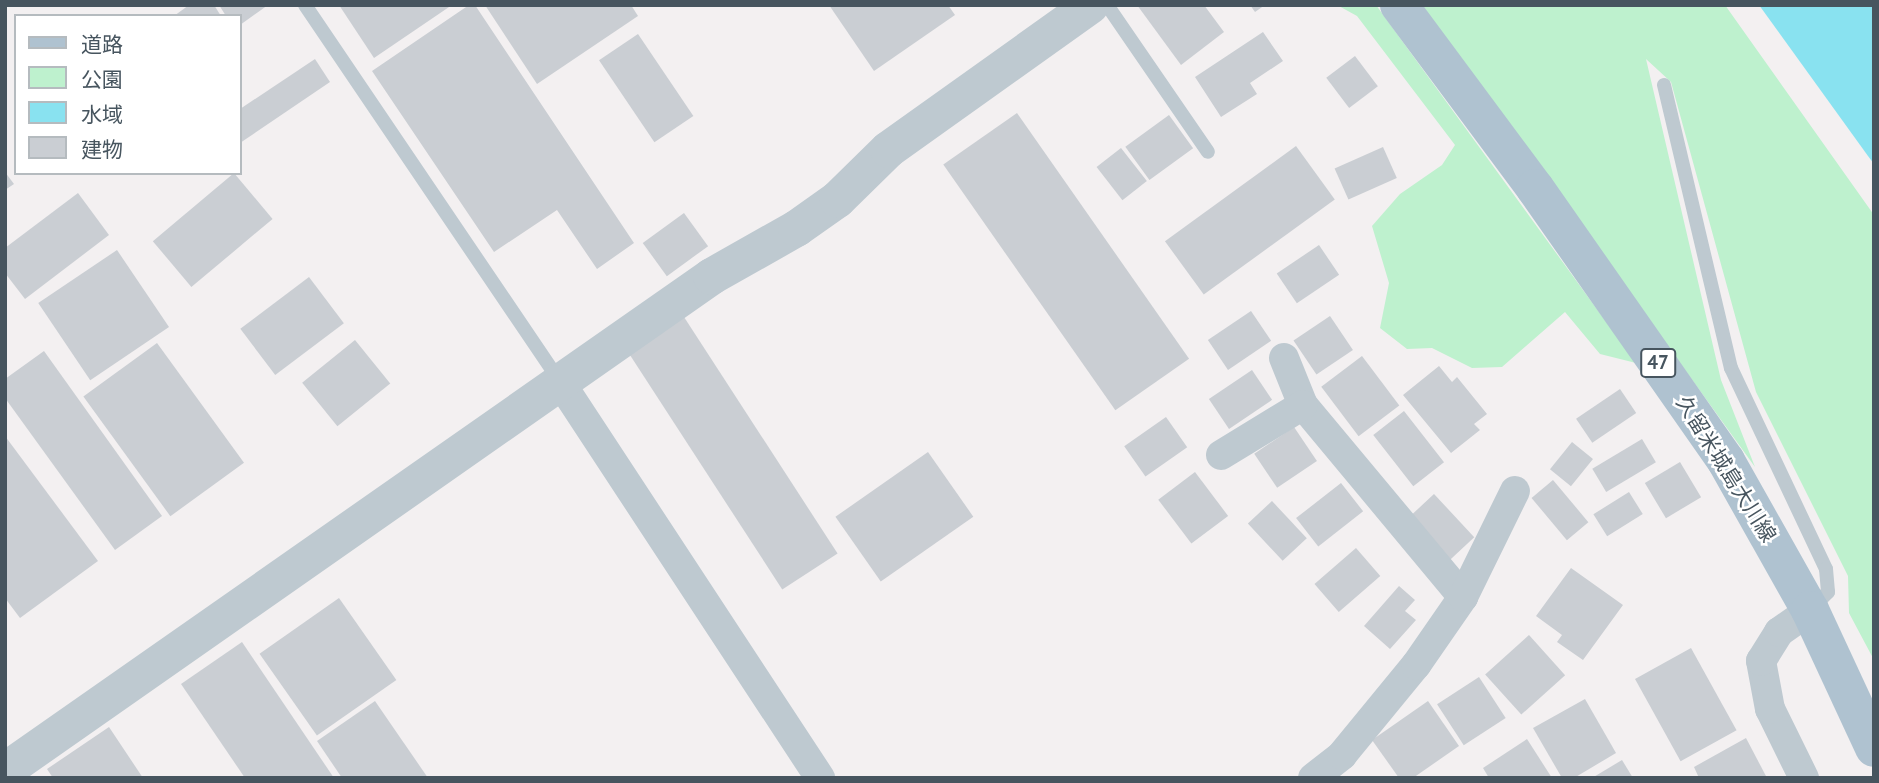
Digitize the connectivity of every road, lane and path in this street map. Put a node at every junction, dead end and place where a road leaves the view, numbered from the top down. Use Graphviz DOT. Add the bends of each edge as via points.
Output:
graph roads {
  1 [pos="305,5"];
  2 [pos="1090,5"];
  3 [pos="1107,5"];
  4 [pos="1399,5"];
  5 [pos="1664,85"];
  6 [pos="1208,152"];
  7 [pos="1284,358"];
  8 [pos="560,382"];
  9 [pos="1303,405"];
  10 [pos="1221,454"];
  11 [pos="1515,491"];
  12 [pos="1463,597"];
  13 [pos="1810,610"];
  14 [pos="1874,748"];
  15 [pos="5,770"];
  16 [pos="820,778"];
  17 [pos="1313,778"];
  18 [pos="1804,778"];
  1 -- 8 [label="lane"];
  2 -- 8 [label="street" via="888,149 806,221 710,276"];
  3 -- 6 [label="lane"];
  4 -- 13 [label="main road, 久留米城島大川線 / 47" via="1726,461"];
  5 -- 13 [label="lane" via="1731,368 1826,569 1828,592"];
  7 -- 9 [label="street"];
  8 -- 15 [label="street"];
  8 -- 16 [label="street"];
  9 -- 10 [label="street"];
  9 -- 12 [label="street"];
  11 -- 12 [label="street"];
  12 -- 17 [label="street" via="1367,725 1342,755"];
  13 -- 14 [label="main road, 久留米城島大川線 / 47"];
  13 -- 18 [label="street" via="1779,632 1761,661 1770,709"];
}
